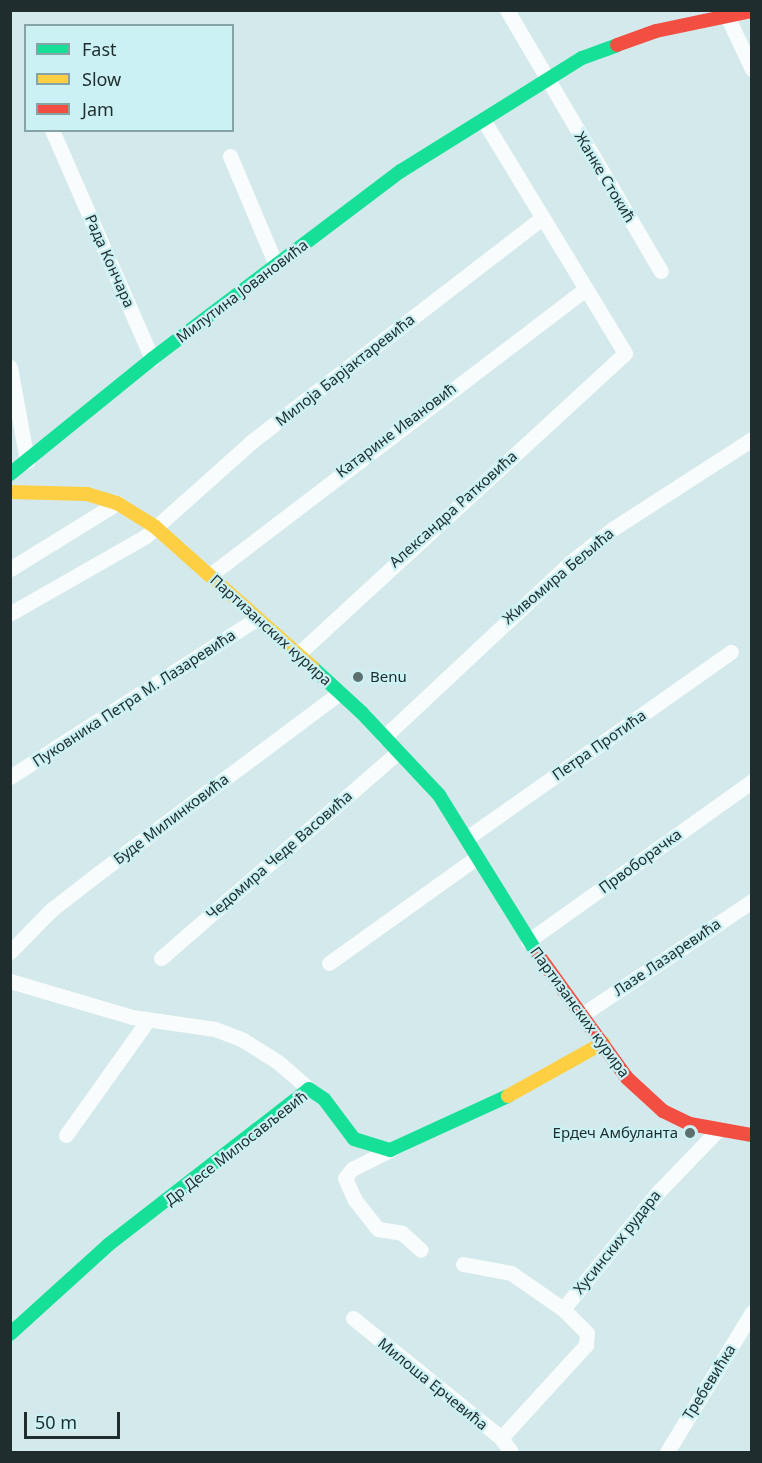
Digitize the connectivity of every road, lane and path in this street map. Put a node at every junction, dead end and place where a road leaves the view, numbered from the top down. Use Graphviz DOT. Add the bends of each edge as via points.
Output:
graph roads {
  1 [pos="507,10"];
  2 [pos="752,11"];
  3 [pos="728,16"];
  4 [pos="752,69"];
  5 [pos="549,81"];
  6 [pos="484,121"];
  7 [pos="53,132"];
  8 [pos="230,156"];
  9 [pos="541,219"];
  10 [pos="276,265"];
  11 [pos="661,272"];
  12 [pos="585,289"];
  13 [pos="153,359"];
  14 [pos="10,367"];
  15 [pos="751,442"];
  16 [pos="27,460"];
  17 [pos="10,474"];
  18 [pos="10,492"];
  19 [pos="117,503"];
  20 [pos="154,526"];
  21 [pos="10,569"];
  22 [pos="210,575"];
  23 [pos="11,613"];
  24 [pos="256,619"];
  25 [pos="731,652"];
  26 [pos="298,654"];
  27 [pos="339,693"];
  28 [pos="384,736"];
  29 [pos="398,752"];
  30 [pos="10,777"];
  31 [pos="752,781"];
  32 [pos="467,838"];
  33 [pos="477,857"];
  34 [pos="752,901"];
  35 [pos="528,940"];
  36 [pos="10,952"];
  37 [pos="161,958"];
  38 [pos="329,963"];
  39 [pos="10,981"];
  40 [pos="583,1014"];
  41 [pos="148,1020"];
  42 [pos="603,1043"];
  43 [pos="309,1089"];
  44 [pos="718,1130"];
  45 [pos="66,1135"];
  46 [pos="752,1135"];
  47 [pos="390,1150"];
  48 [pos="421,1250"];
  49 [pos="463,1264"];
  50 [pos="563,1309"];
  51 [pos="752,1311"];
  52 [pos="352,1318"];
  53 [pos="10,1334"];
  54 [pos="501,1438"];
  55 [pos="511,1452"];
  56 [pos="667,1452"];
  1 -- 5 [label="street, Жанке Стокић"];
  2 -- 3 [label="street, Милутина Јовановића"];
  3 -- 4 [label="street"];
  3 -- 5 [label="street, Милутина Јовановића" via="656,31 582,58"];
  5 -- 6 [label="street, Милутина Јовановића"];
  5 -- 11 [label="street, Жанке Стокић"];
  6 -- 9 [label="street"];
  6 -- 10 [label="street, Милутина Јовановића" via="401,171"];
  7 -- 13 [label="street, Рада Кончара"];
  8 -- 10 [label="street"];
  9 -- 12 [label="street"];
  9 -- 20 [label="street, Милоја Барјактаревића" via="251,442"];
  10 -- 13 [label="street, Милутина Јовановића"];
  12 -- 22 [label="street, Катарине Ивановић"];
  12 -- 26 [label="street, Александра Ратковића" via="625,353"];
  13 -- 16 [label="street, Милутина Јовановића"];
  14 -- 16 [label="street"];
  15 -- 28 [label="street, Живомира Бељића" via="614,528 571,562"];
  16 -- 17 [label="street, Милутина Јовановића"];
  18 -- 19 [label="street, Партизанских курира" via="87,494"];
  19 -- 20 [label="street, Партизанских курира"];
  19 -- 21 [label="street"];
  20 -- 22 [label="street, Партизанских курира"];
  20 -- 23 [label="street, Милоја Барјактаревића" via="146,536"];
  22 -- 24 [label="street, Партизанских курира"];
  24 -- 26 [label="street, Партизанских курира"];
  24 -- 30 [label="street, Пуковника Петра М. Лазаревића"];
  25 -- 32 [label="street, Петра Протића"];
  26 -- 27 [label="street, Партизанских курира"];
  27 -- 28 [label="street, Партизанских курира"];
  27 -- 36 [label="street, Буде Милинковића" via="84,885"];
  28 -- 29 [label="street, Партизанских курира"];
  29 -- 32 [label="street, Партизанских курира" via="439,795"];
  29 -- 37 [label="street, Чедомира Чеде Васовића"];
  31 -- 35 [label="street, Првоборачка"];
  32 -- 33 [label="street, Партизанских курира"];
  33 -- 35 [label="street, Партизанских курира"];
  33 -- 38 [label="street"];
  34 -- 40 [label="street, Лазе Лазаревића"];
  35 -- 40 [label="street, Партизанских курира"];
  39 -- 41 [label="street"];
  40 -- 42 [label="street, Партизанских курира"];
  41 -- 43 [label="street" via="192,1023 243,1040"];
  41 -- 45 [label="street"];
  42 -- 44 [label="street, Партизанских курира" via="627,1078 663,1111"];
  42 -- 47 [label="street" via="516,1092"];
  43 -- 47 [label="street, Др Десе Милосављевић" via="324,1099 354,1139"];
  43 -- 53 [label="street, Др Десе Милосављевић" via="108,1245"];
  44 -- 46 [label="street, Партизанских курира"];
  44 -- 50 [label="street, Хусинских рудара" via="659,1191"];
  47 -- 48 [label="street" via="352,1169 345,1178 378,1229 402,1233"];
  49 -- 50 [label="street" via="511,1273"];
  50 -- 54 [label="street, Хусинских рудара" via="587,1333 586,1345"];
  51 -- 56 [label="street, Требевићка"];
  52 -- 54 [label="street, Милоша Ерчевића"];
  54 -- 55 [label="street, Милоша Ерчевића"];
}
